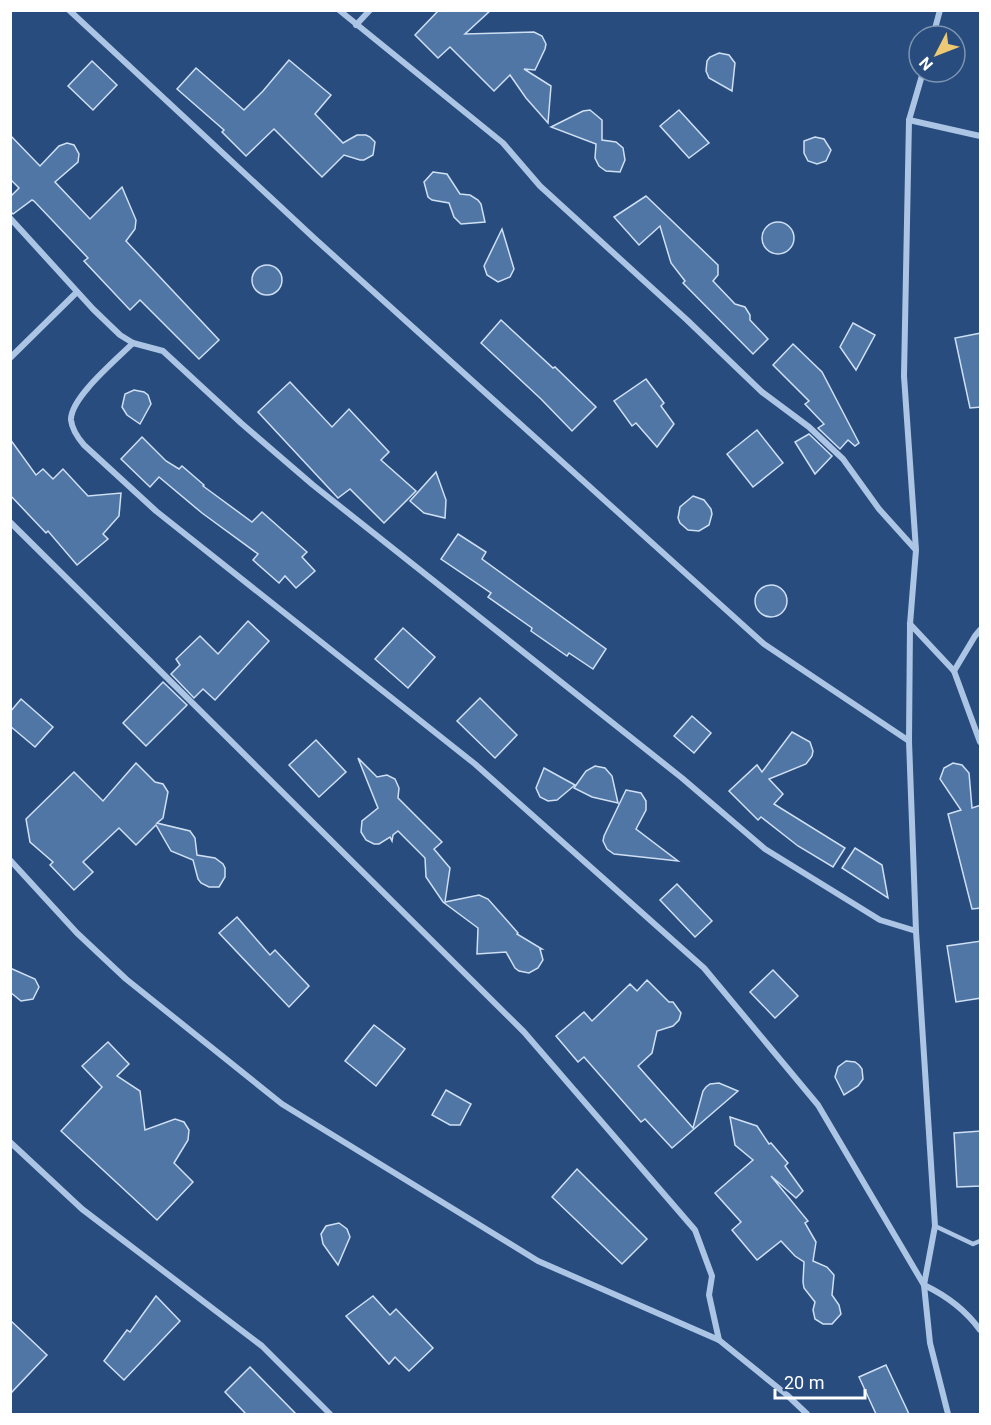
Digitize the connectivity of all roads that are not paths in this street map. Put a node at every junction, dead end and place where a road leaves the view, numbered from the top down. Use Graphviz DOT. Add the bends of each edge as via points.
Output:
graph roads {
  1 [pos="69,10"];
  2 [pos="339,10"];
  3 [pos="370,10"];
  4 [pos="356,25"];
  5 [pos="920,84"];
  6 [pos="909,120"];
  7 [pos="981,136"];
  8 [pos="10,218"];
  9 [pos="77,292"];
  10 [pos="132,343"];
  11 [pos="10,358"];
  12 [pos="10,522"];
  13 [pos="916,550"];
  14 [pos="910,624"];
  15 [pos="981,630"];
  16 [pos="954,672"];
  17 [pos="909,741"];
  18 [pos="981,742"];
  19 [pos="10,860"];
  20 [pos="916,931"];
  21 [pos="10,1142"];
  22 [pos="935,1226"];
  23 [pos="981,1241"];
  24 [pos="924,1285"];
  25 [pos="981,1330"];
  26 [pos="719,1340"];
  27 [pos="330,1414"];
  28 [pos="807,1414"];
  29 [pos="948,1414"];
  1 -- 17 [label="street" via="314,238 764,644"];
  2 -- 4 [label="street"];
  3 -- 4 [label="street"];
  4 -- 13 [label="street" via="502,143 540,186 762,392 809,427 843,459 879,509"];
  5 -- 6 [label="street"];
  6 -- 7 [label="street"];
  6 -- 13 [label="street" via="903,376"];
  8 -- 9 [label="street"];
  9 -- 10 [label="street"];
  9 -- 11 [label="street"];
  10 -- 20 [label="street" via="163,351 313,485 682,778 765,849 880,920"];
  10 -- 24 [label="street" via="75,404 71,419 84,445 156,511 475,764 704,968 818,1106"];
  12 -- 26 [label="street" via="547,1059 695,1230 712,1276 709,1295"];
  13 -- 14 [label="street"];
  14 -- 16 [label="street"];
  14 -- 17 [label="street"];
  15 -- 16 [label="street"];
  16 -- 18 [label="street"];
  17 -- 20 [label="street"];
  19 -- 26 [label="street" via="126,979 282,1104 538,1261"];
  20 -- 22 [label="street"];
  21 -- 27 [label="street" via="82,1209 262,1346"];
  22 -- 23 [label="lane" via="973,1244"];
  22 -- 24 [label="street"];
  24 -- 25 [label="street" via="948,1297"];
  24 -- 29 [label="street" via="930,1343"];
  26 -- 28 [label="street"];
}
